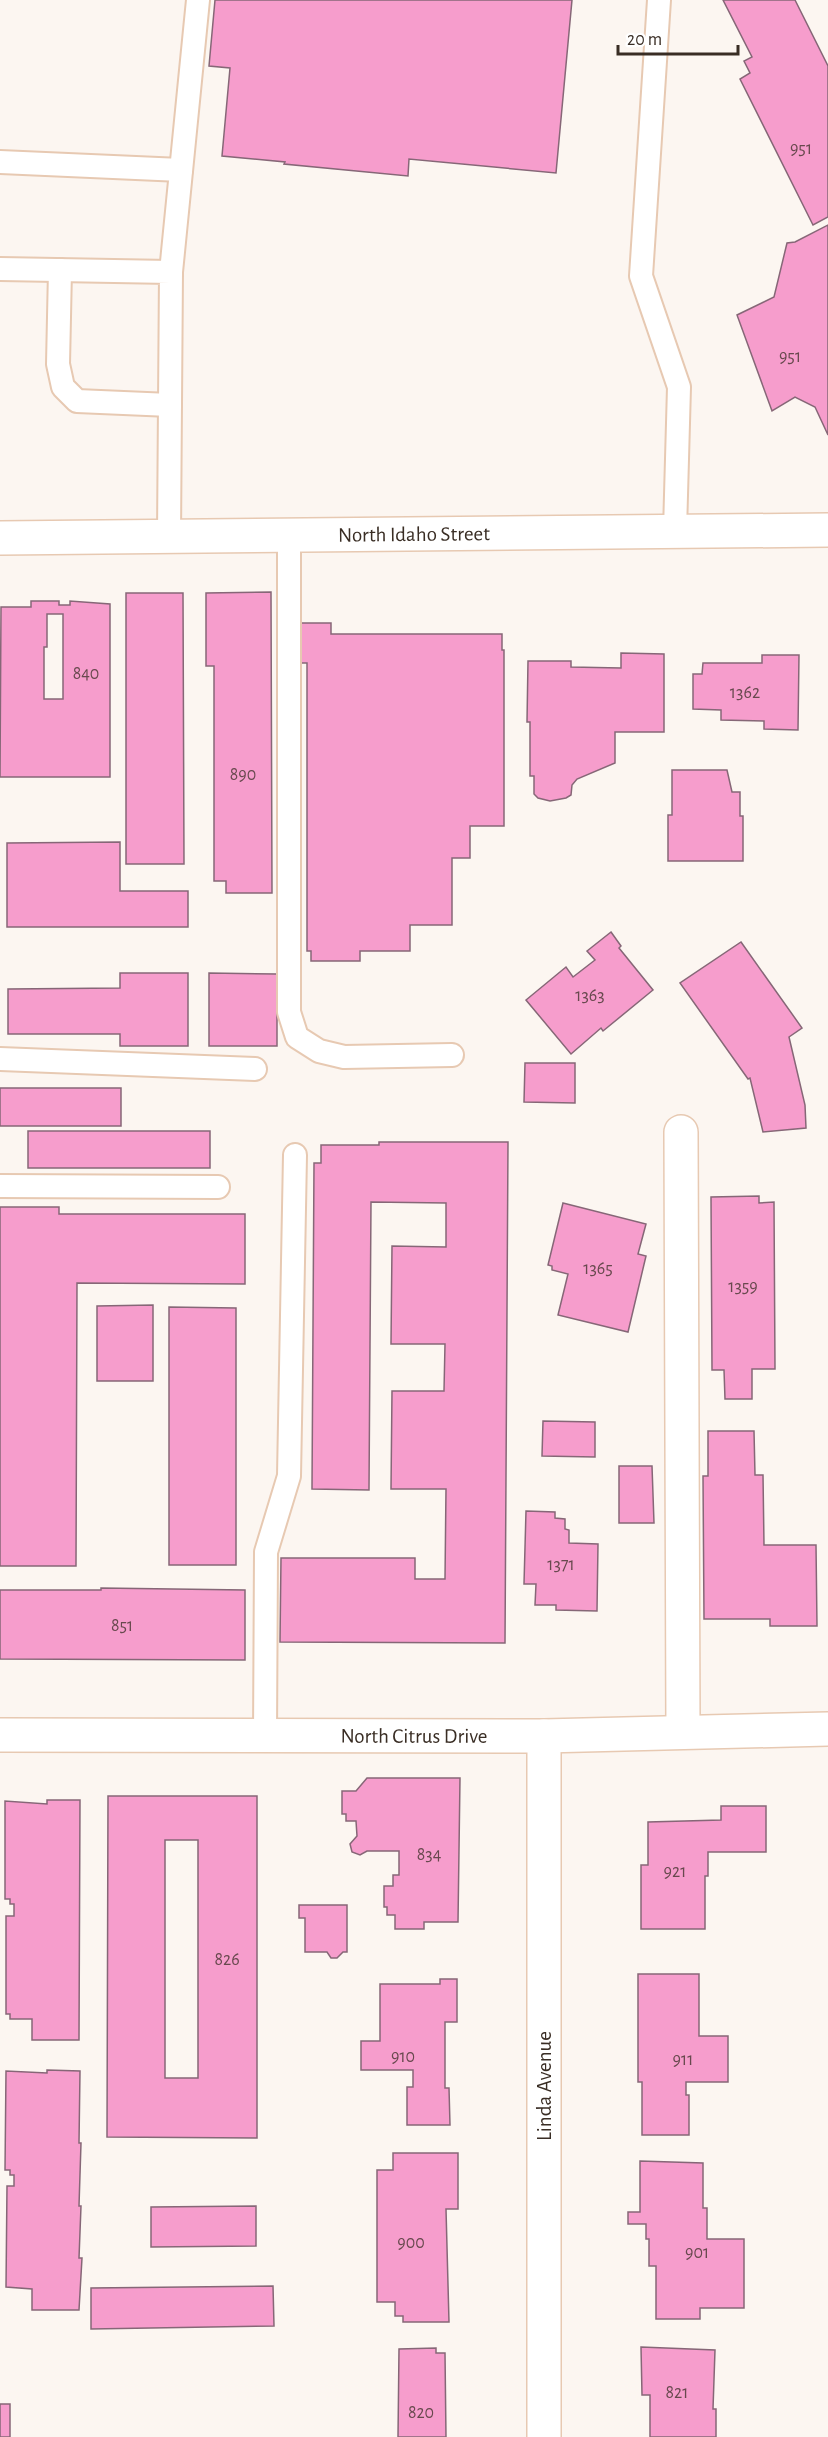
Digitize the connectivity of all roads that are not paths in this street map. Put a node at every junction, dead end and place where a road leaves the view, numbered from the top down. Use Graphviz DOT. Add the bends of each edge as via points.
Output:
graph roads {
  1 [pos="198,0"];
  2 [pos="659,0"];
  3 [pos="0,162"];
  4 [pos="181,170"];
  5 [pos="0,269"];
  6 [pos="60,270"];
  7 [pos="171,272"];
  8 [pos="170,405"];
  9 [pos="828,530"];
  10 [pos="675,531"];
  11 [pos="289,535"];
  12 [pos="169,536"];
  13 [pos="0,538"];
  14 [pos="452,1056"];
  15 [pos="0,1059"];
  16 [pos="255,1069"];
  17 [pos="681,1132"];
  18 [pos="295,1155"];
  19 [pos="0,1186"];
  20 [pos="218,1187"];
  21 [pos="828,1729"];
  22 [pos="683,1732"];
  23 [pos="0,1735"];
  24 [pos="266,1736"];
  25 [pos="544,1736"];
  26 [pos="544,2437"];
  1 -- 4 [label="lane"];
  2 -- 10 [label="lane" via="641,276 680,387"];
  3 -- 4 [label="lane"];
  4 -- 7 [label="lane"];
  5 -- 6 [label="lane"];
  6 -- 7 [label="lane"];
  6 -- 8 [label="lane" via="58,364 63,387 77,401"];
  7 -- 8 [label="lane"];
  8 -- 12 [label="lane"];
  9 -- 10 [label="street, North Idaho Street"];
  10 -- 11 [label="street, North Idaho Street"];
  11 -- 12 [label="street, North Idaho Street"];
  11 -- 14 [label="lane" via="289,1012 297,1037 319,1051 344,1057"];
  12 -- 13 [label="street, North Idaho Street"];
  15 -- 16 [label="lane"];
  17 -- 22 [label="street"];
  18 -- 24 [label="lane" via="289,1476 266,1552"];
  19 -- 20 [label="lane"];
  21 -- 22 [label="street, North Citrus Drive"];
  22 -- 25 [label="street, North Citrus Drive"];
  23 -- 24 [label="street, North Citrus Drive"];
  24 -- 25 [label="street, North Citrus Drive"];
  25 -- 26 [label="street, Linda Avenue"];
}
